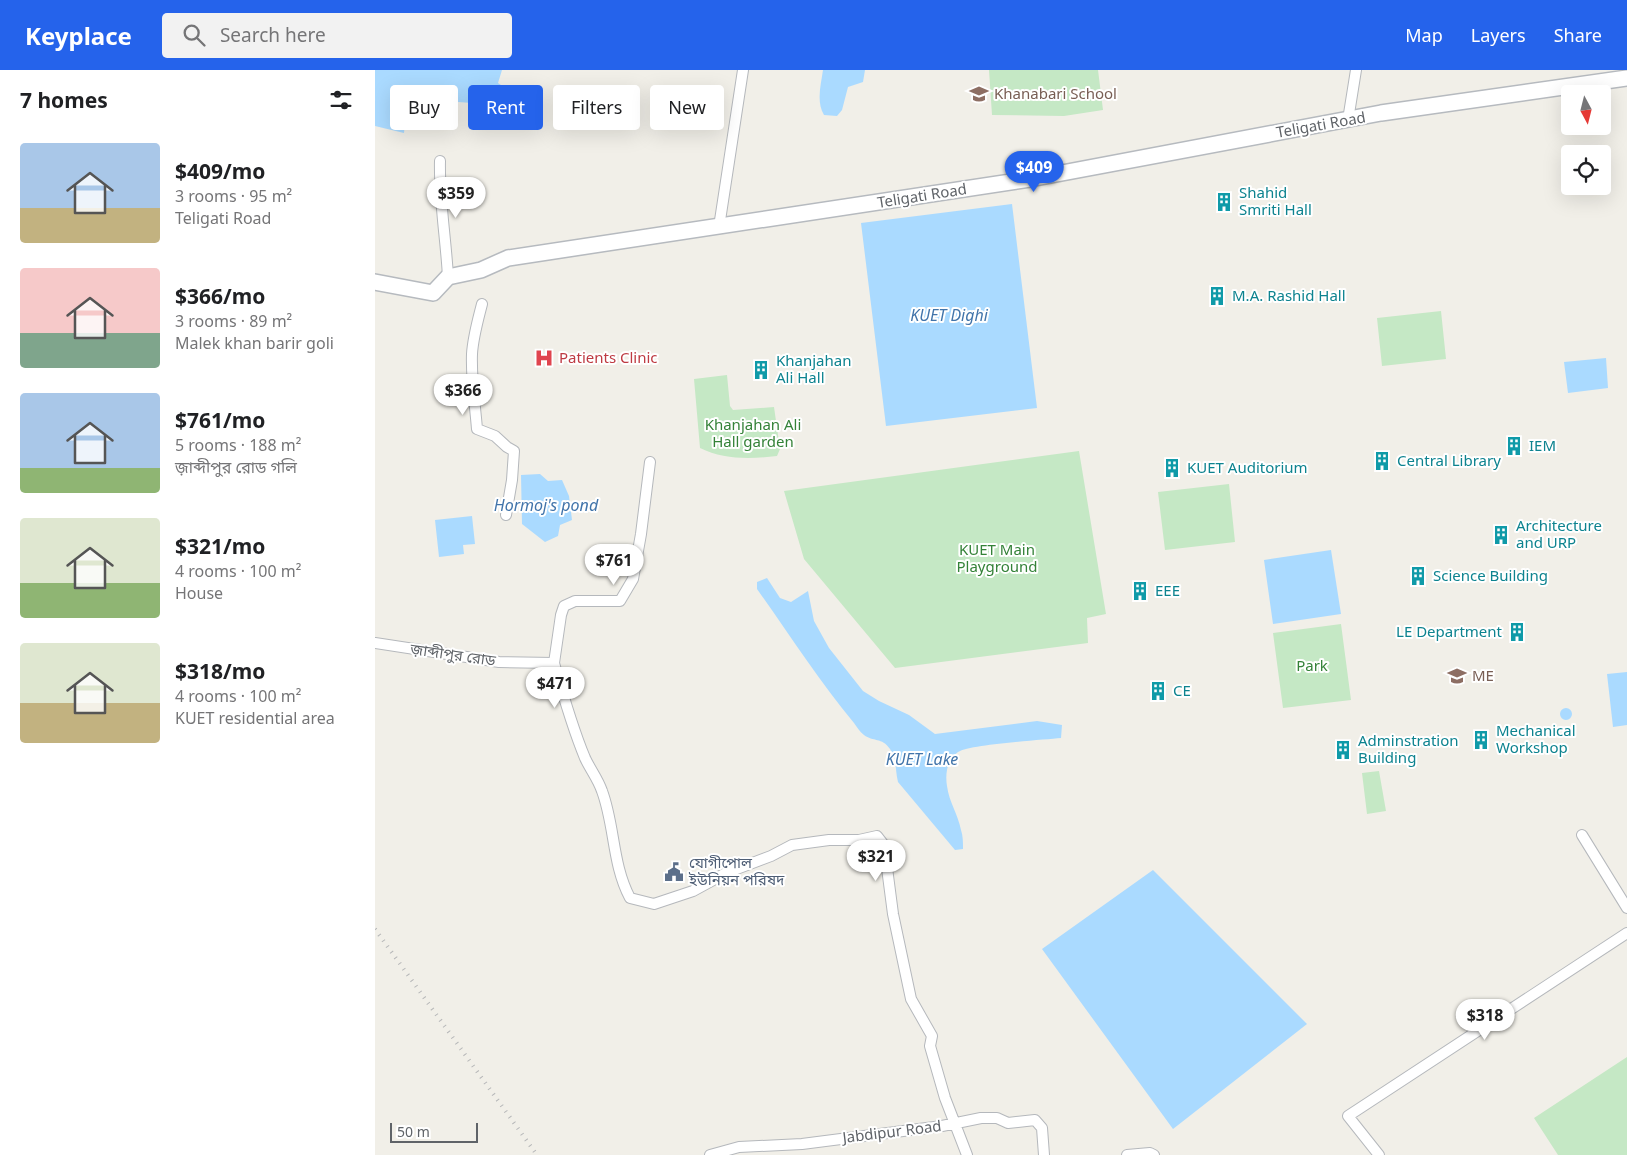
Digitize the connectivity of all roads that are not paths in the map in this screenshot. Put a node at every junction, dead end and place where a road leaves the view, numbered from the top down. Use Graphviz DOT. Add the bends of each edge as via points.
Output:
graph roads {
  1 [pos="743,70"];
  2 [pos="1356,70"];
  3 [pos="1627,78"];
  4 [pos="1348,120"];
  5 [pos="440,161"];
  6 [pos="719,227"];
  7 [pos="448,277"];
  8 [pos="375,282"];
  9 [pos="482,304"];
  10 [pos="650,462"];
  11 [pos="506,515"];
  12 [pos="375,643"];
  13 [pos="554,664"];
  14 [pos="1581,834"];
  15 [pos="1627,908"];
  16 [pos="1627,933"];
  17 [pos="955,1124"];
  18 [pos="710,1155"];
  19 [pos="967,1155"];
  20 [pos="1044,1155"];
  21 [pos="1127,1155"];
  22 [pos="1154,1155"];
  23 [pos="1379,1155"];
  1 -- 6 [label="street"];
  2 -- 4 [label="street"];
  3 -- 4 [label="main road, Teligati Road"];
  4 -- 6 [label="main road, Teligati Road" via="1030,179"];
  5 -- 7 [label="street" via="439,184"];
  6 -- 7 [label="main road, Teligati Road" via="508,258 481,270"];
  7 -- 8 [label="main road" via="433,294"];
  9 -- 11 [label="street" via="472,354 477,429 495,436 514,450"];
  10 -- 13 [label="street" via="633,579 619,601 575,602 564,606"];
  12 -- 13 [label="street, জ়াব্দীপুর রোড" via="499,662"];
  13 -- 17 [label="street" via="585,758 602,791 616,860 630,898 654,904 693,891 792,845 877,836 884,845 893,914 911,999 932,1036 930,1046"];
  14 -- 15 [label="street"];
  16 -- 23 [label="street" via="1348,1116"];
  17 -- 18 [label="street, Jabdipur Road" via="803,1144 739,1147"];
  17 -- 19 [label="street"];
  17 -- 20 [label="street, Jabdipur Road" via="981,1118 997,1118 1008,1123 1035,1120 1042,1128"];
  21 -- 22 [label="street"];
}
